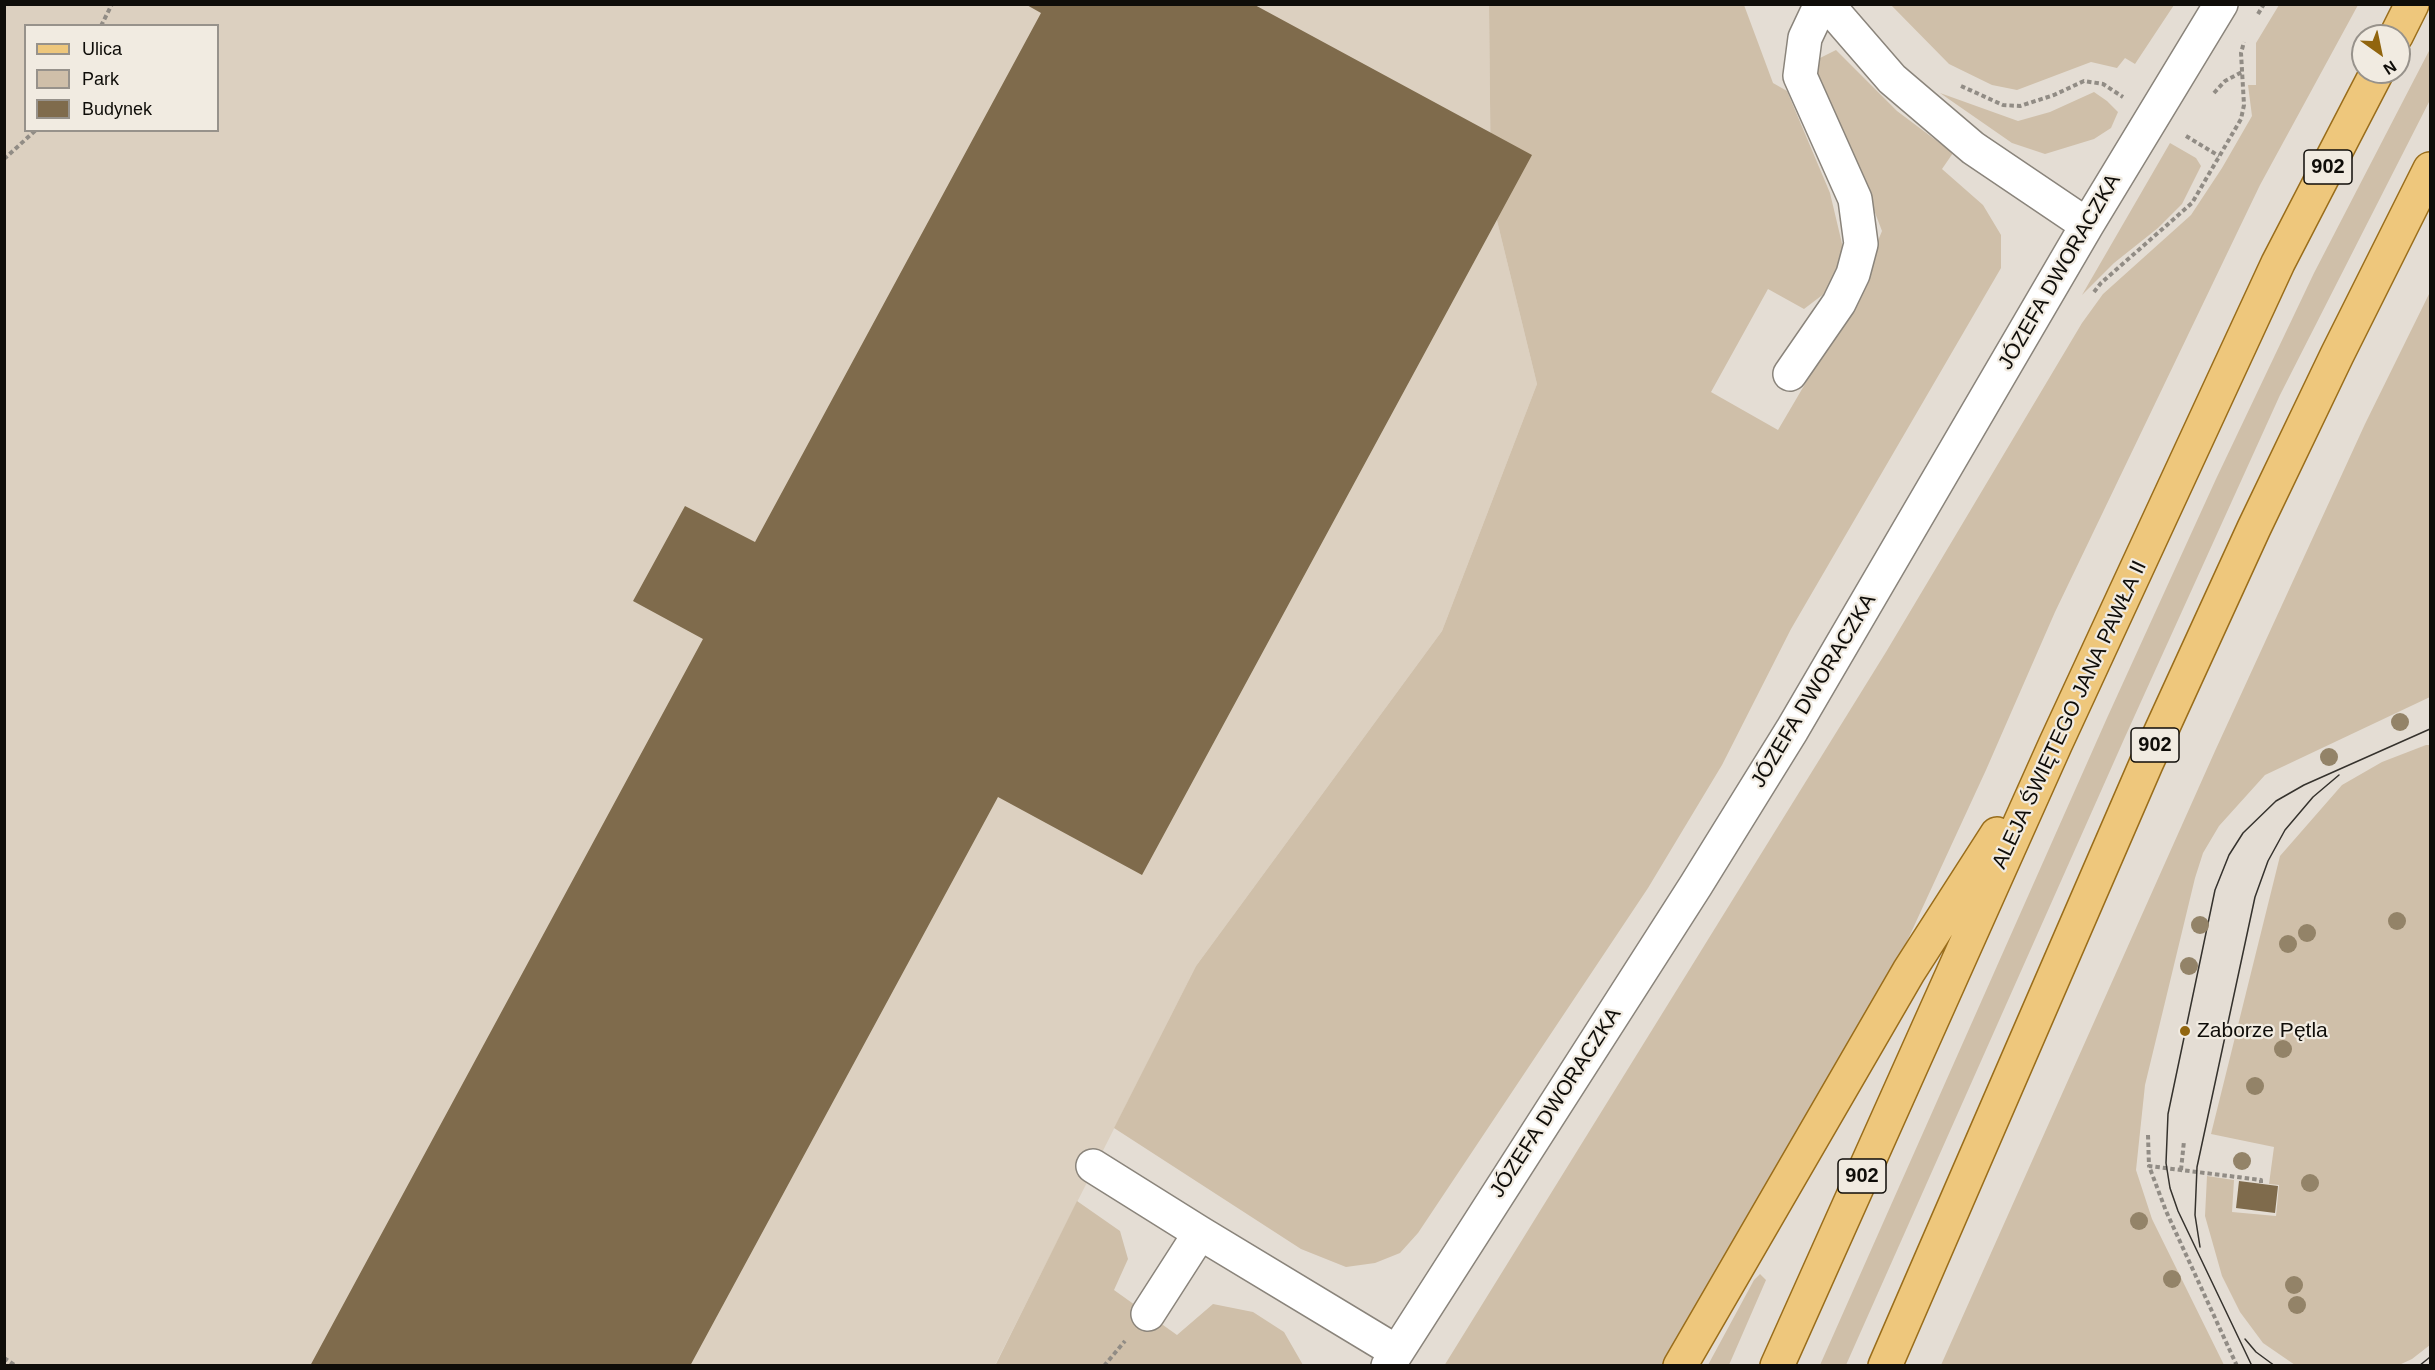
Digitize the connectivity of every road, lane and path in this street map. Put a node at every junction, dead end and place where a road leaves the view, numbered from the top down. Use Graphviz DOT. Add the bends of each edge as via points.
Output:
graph roads {
  1 [pos="112,4"];
  2 [pos="1821,4"];
  3 [pos="1827,4"];
  4 [pos="2221,4"];
  5 [pos="2264,4"];
  6 [pos="2412,4"];
  7 [pos="2253,22"];
  8 [pos="102,24"];
  9 [pos="2402,24"];
  10 [pos="2248,32"];
  11 [pos="2242,72"];
  12 [pos="1951,82"];
  13 [pos="2371,84"];
  14 [pos="2120,96"];
  15 [pos="2208,98"];
  16 [pos="34,132"];
  17 [pos="2219,156"];
  18 [pos="4,159"];
  19 [pos="2430,169"];
  20 [pos="2087,225"];
  21 [pos="1790,374"];
  22 [pos="2055,745"];
  23 [pos="2148,1135"];
  24 [pos="2184,1140"];
  25 [pos="1093,1166"];
  26 [pos="2149,1166"];
  27 [pos="2181,1170"];
  28 [pos="2260,1184"];
  29 [pos="1200,1233"];
  30 [pos="1148,1314"];
  31 [pos="1901,1332"];
  32 [pos="4,1358"];
  33 [pos="1392,1359"];
  34 [pos="16,1365"];
  35 [pos="1680,1365"];
  36 [pos="1777,1365"];
  37 [pos="1885,1365"];
  38 [pos="1892,1365"];
  39 [pos="2237,1365"];
  1 -- 8 [label="path"];
  2 -- 21 [label="street" via="1805,38 1800,76 1855,199 1861,244 1839,303"];
  3 -- 20 [label="street" via="1892,78 1973,148"];
  4 -- 20 [label="street, JÓZEFA DWORACZKA"];
  5 -- 7 [label="path"];
  6 -- 9 [label="main road"];
  10 -- 11 [label="path" via="2241,53"];
  11 -- 15 [label="path" via="2225,81"];
  11 -- 17 [label="path" via="2241,119"];
  12 -- 14 [label="path" via="2003,105 2020,106 2084,81 2103,84"];
  13 -- 22 [label="main road, ALEJA ŚWIĘTEGO JANA PAWŁA II / 902" via="2278,263"];
  16 -- 18 [label="path"];
  19 -- 31 [label="main road, 902" via="2321,387 2146,764"];
  20 -- 33 [label="street, JÓZEFA DWORACZKA" via="1792,730"];
  22 -- 35 [label="main road" via="1909,971"];
  22 -- 36 [label="main road, ALEJA ŚWIĘTEGO JANA PAWŁA II / 902"];
  23 -- 26 [label="path"];
  24 -- 27 [label="path"];
  25 -- 29 [label="street"];
  26 -- 27 [label="path"];
  26 -- 39 [label="path" via="2174,1231"];
  27 -- 28 [label="path" via="2261,1180"];
  29 -- 30 [label="street"];
  29 -- 33 [label="street"];
  31 -- 37 [label="main road, 902"];
  31 -- 38 [label="main road"];
  32 -- 34 [label="path"];
}
